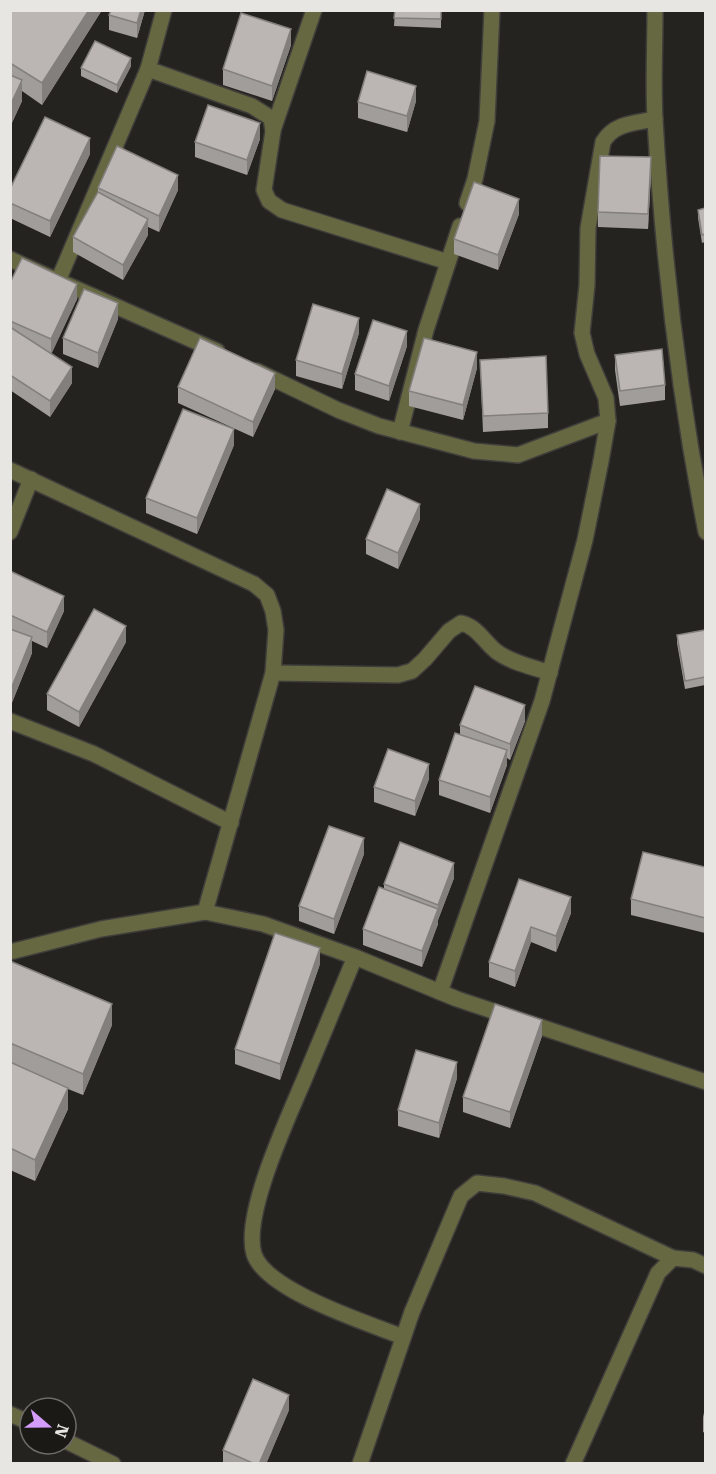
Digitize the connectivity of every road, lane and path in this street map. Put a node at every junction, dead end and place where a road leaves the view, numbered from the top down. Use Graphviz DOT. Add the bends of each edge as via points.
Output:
graph roads {
  1 [pos="164,10"];
  2 [pos="314,10"];
  3 [pos="492,10"];
  4 [pos="654,10"];
  5 [pos="148,69"];
  6 [pos="655,119"];
  7 [pos="273,131"];
  8 [pos="10,260"];
  9 [pos="448,262"];
  10 [pos="58,280"];
  11 [pos="608,421"];
  12 [pos="400,432"];
  13 [pos="10,470"];
  14 [pos="31,479"];
  15 [pos="10,532"];
  16 [pos="705,532"];
  17 [pos="273,673"];
  18 [pos="550,673"];
  19 [pos="10,721"];
  20 [pos="231,823"];
  21 [pos="205,912"];
  22 [pos="10,952"];
  23 [pos="355,957"];
  24 [pos="440,992"];
  25 [pos="705,1082"];
  26 [pos="673,1258"];
  27 [pos="705,1266"];
  28 [pos="403,1336"];
  29 [pos="78,1447"];
  30 [pos="112,1464"];
  31 [pos="360,1464"];
  32 [pos="573,1464"];
  1 -- 5 [label="street"];
  2 -- 7 [label="street"];
  3 -- 9 [label="street" via="486,122 475,179"];
  4 -- 6 [label="street"];
  5 -- 7 [label="street" via="252,106 271,118"];
  5 -- 10 [label="street"];
  6 -- 11 [label="street" via="622,125 609,132 603,142 588,228 582,333 606,398"];
  6 -- 16 [label="street" via="671,315"];
  7 -- 9 [label="street" via="264,190 269,201 307,219"];
  8 -- 10 [label="street"];
  9 -- 12 [label="street"];
  10 -- 12 [label="street" via="338,410"];
  11 -- 12 [label="street" via="518,455 474,451"];
  11 -- 18 [label="street" via="585,540"];
  13 -- 14 [label="street"];
  14 -- 15 [label="street"];
  14 -- 17 [label="street" via="254,584 267,595 273,611"];
  17 -- 18 [label="street" via="398,675 412,671 461,623 472,626 497,652"];
  17 -- 20 [label="street"];
  18 -- 24 [label="street"];
  19 -- 20 [label="street" via="94,754"];
  20 -- 21 [label="street"];
  21 -- 22 [label="street" via="101,929"];
  21 -- 23 [label="street" via="263,924"];
  23 -- 24 [label="street"];
  23 -- 28 [label="street" via="268,1166 253,1225 254,1255 269,1274 307,1300"];
  24 -- 25 [label="street"];
  26 -- 27 [label="street"];
  26 -- 28 [label="street" via="536,1193 477,1183 460,1196"];
  26 -- 32 [label="street" via="658,1274"];
  28 -- 31 [label="street"];
  29 -- 30 [label="street"];
}
